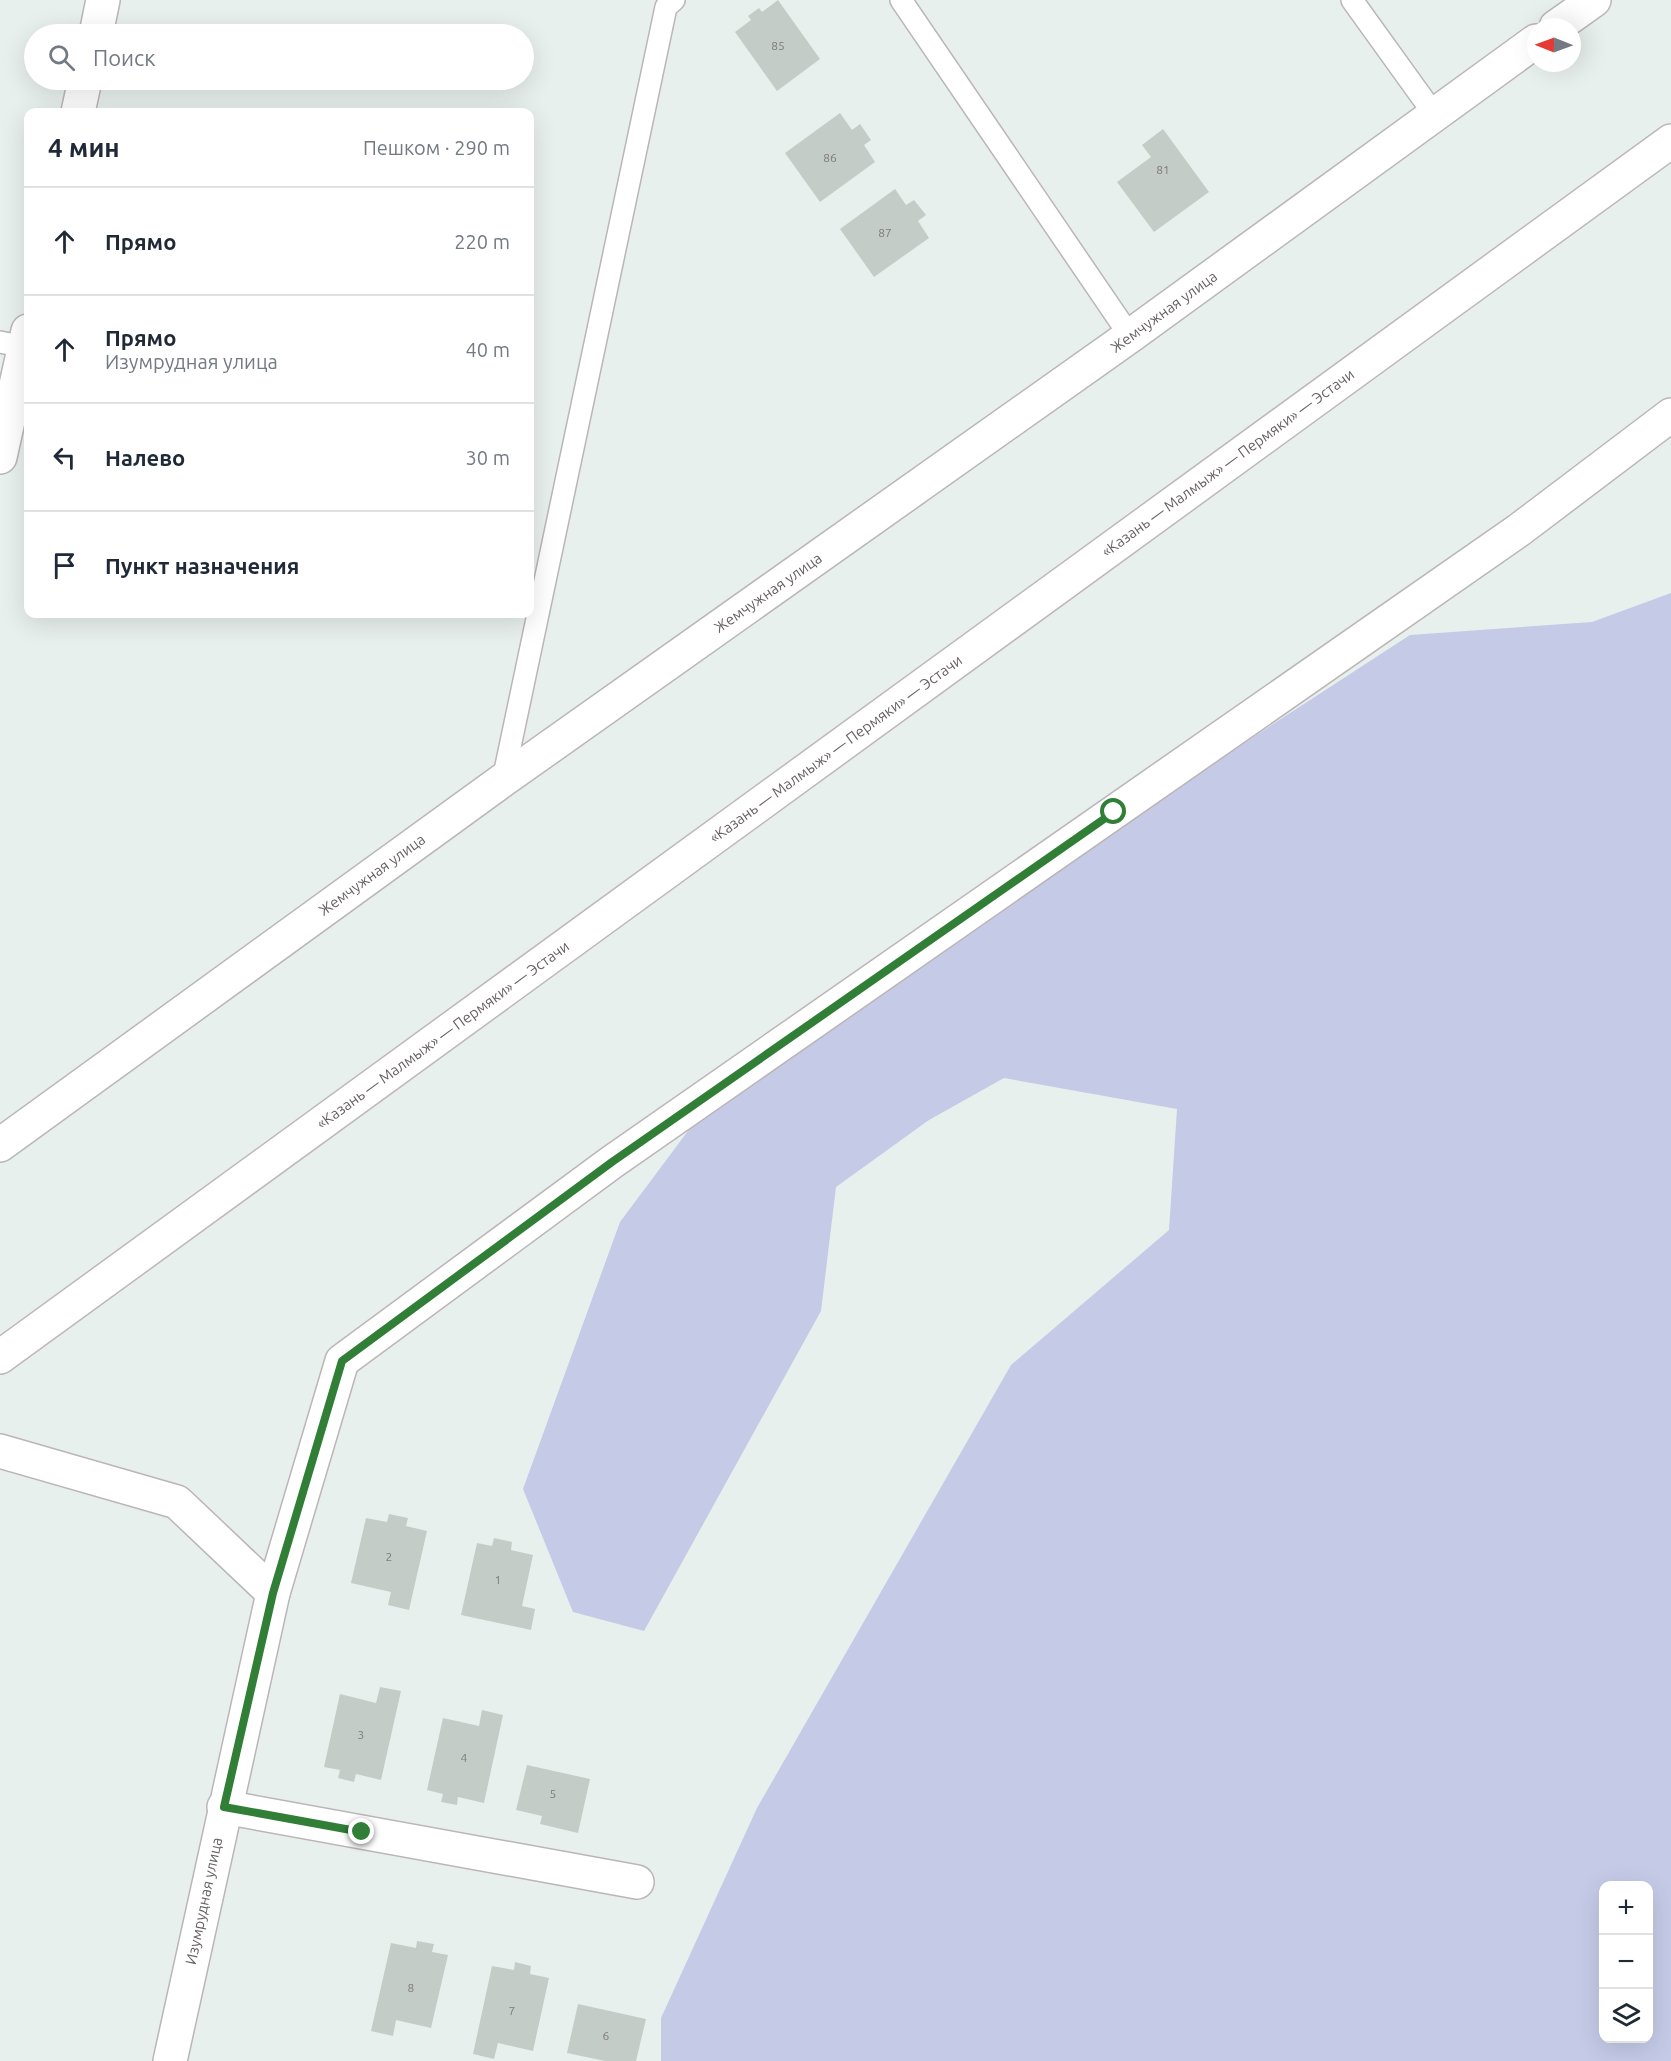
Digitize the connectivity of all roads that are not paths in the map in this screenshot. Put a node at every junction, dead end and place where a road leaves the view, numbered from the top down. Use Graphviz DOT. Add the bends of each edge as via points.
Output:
graph roads {
  1 [pos="104,0"];
  2 [pos="674,0"];
  3 [pos="901,0"];
  4 [pos="1352,0"];
  5 [pos="1594,0"];
  6 [pos="1569,18"];
  7 [pos="98,24"];
  8 [pos="1527,47"];
  9 [pos="84,90"];
  10 [pos="79,108"];
  11 [pos="1434,114"];
  12 [pos="1671,141"];
  13 [pos="1130,336"];
  14 [pos="18,340"];
  15 [pos="1671,415"];
  16 [pos="0,457"];
  17 [pos="503,780"];
  18 [pos="0,1145"];
  19 [pos="0,1357"];
  20 [pos="0,1451"];
  21 [pos="273,1593"];
  22 [pos="224,1807"];
  23 [pos="637,1882"];
  24 [pos="170,2061"];
  1 -- 7 [label="street"];
  2 -- 17 [label="lane" via="666,7"];
  3 -- 13 [label="lane"];
  4 -- 11 [label="lane"];
  5 -- 6 [label="street"];
  8 -- 11 [label="street, Жемчужная улица"];
  9 -- 10 [label="street"];
  11 -- 13 [label="street, Жемчужная улица"];
  12 -- 19 [label="street, «Казань — Малмыж» — Пермяки» — Эстачи"];
  13 -- 17 [label="street, Жемчужная улица"];
  14 -- 16 [label="street"];
  15 -- 21 [label="street, Изумрудная улица" via="1519,530 612,1162 342,1361"];
  17 -- 18 [label="street, Жемчужная улица"];
  20 -- 21 [label="street" via="177,1502"];
  21 -- 22 [label="street, Изумрудная улица"];
  22 -- 23 [label="street"];
  22 -- 24 [label="street, Изумрудная улица"];
}
